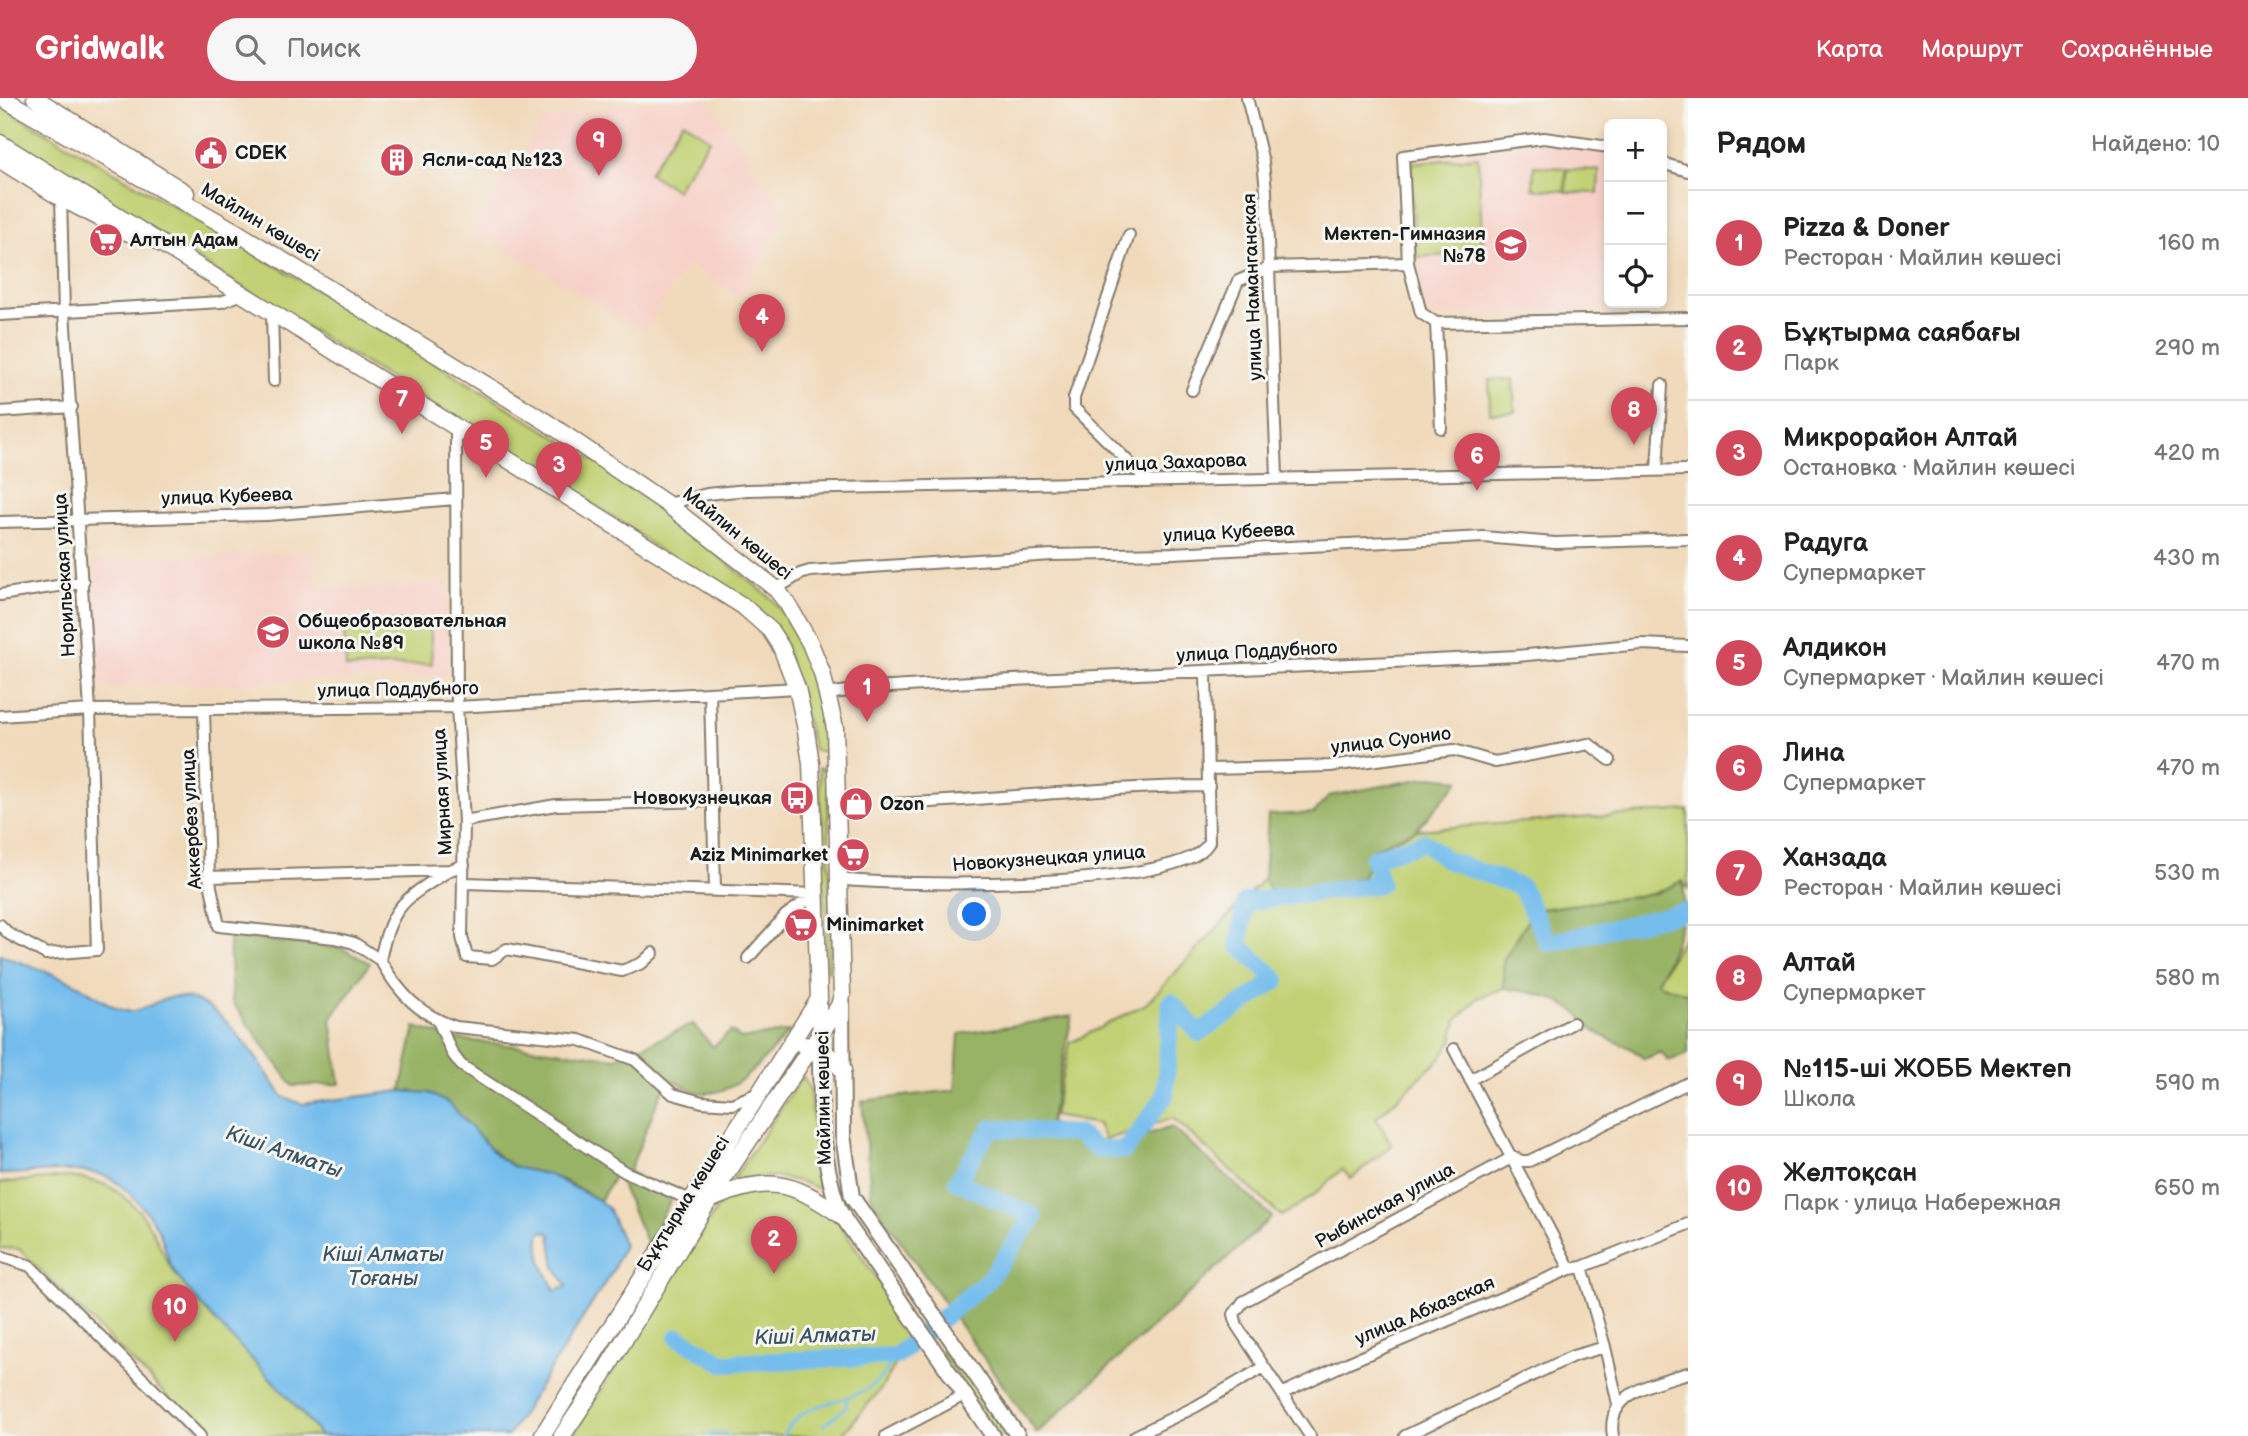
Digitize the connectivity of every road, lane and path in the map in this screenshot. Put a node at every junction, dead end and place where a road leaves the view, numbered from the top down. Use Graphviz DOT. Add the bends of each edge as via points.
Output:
graph roads {
  1 [pos="2,98"];
  2 [pos="35,98"];
  3 [pos="58,98"];
  4 [pos="1247,98"];
  5 [pos="77,124"];
  6 [pos="0,143"];
  7 [pos="1604,146"];
  8 [pos="0,160"];
  9 [pos="1667,165"];
  10 [pos="1688,171"];
  11 [pos="61,198"];
  12 [pos="238,233"];
  13 [pos="1129,235"];
  14 [pos="1408,262"];
  15 [pos="1270,267"];
  16 [pos="209,275"];
  17 [pos="240,295"];
  18 [pos="64,312"];
  19 [pos="0,315"];
  20 [pos="272,315"];
  21 [pos="1688,318"];
  22 [pos="1436,323"];
  23 [pos="274,381"];
  24 [pos="1662,385"];
  25 [pos="1192,390"];
  26 [pos="72,407"];
  27 [pos="0,412"];
  28 [pos="456,429"];
  29 [pos="1441,429"];
  30 [pos="1657,470"];
  31 [pos="1688,470"];
  32 [pos="1277,477"];
  33 [pos="1149,482"];
  34 [pos="455,499"];
  35 [pos="667,504"];
  36 [pos="79,518"];
  37 [pos="0,522"];
  38 [pos="1688,539"];
  39 [pos="83,582"];
  40 [pos="776,589"];
  41 [pos="0,596"];
  42 [pos="1688,646"];
  43 [pos="1206,672"];
  44 [pos="797,688"];
  45 [pos="710,693"];
  46 [pos="829,694"];
  47 [pos="457,707"];
  48 [pos="90,710"];
  49 [pos="204,710"];
  50 [pos="0,716"];
  51 [pos="1609,760"];
  52 [pos="811,763"];
  53 [pos="837,763"];
  54 [pos="1209,769"];
  55 [pos="1209,786"];
  56 [pos="713,801"];
  57 [pos="891,804"];
  58 [pos="464,821"];
  59 [pos="464,865"];
  60 [pos="450,870"];
  61 [pos="209,877"];
  62 [pos="838,879"];
  63 [pos="465,883"];
  64 [pos="715,890"];
  65 [pos="816,894"];
  66 [pos="0,925"];
  67 [pos="653,953"];
  68 [pos="748,958"];
  69 [pos="380,960"];
  70 [pos="842,995"];
  71 [pos="819,999"];
  72 [pos="438,1021"];
  73 [pos="1573,1023"];
  74 [pos="818,1042"];
  75 [pos="790,1048"];
  76 [pos="1454,1049"];
  77 [pos="843,1070"];
  78 [pos="1470,1080"];
  79 [pos="1688,1083"];
  80 [pos="758,1093"];
  81 [pos="1513,1157"];
  82 [pos="701,1200"];
  83 [pos="842,1216"];
  84 [pos="1688,1224"];
  85 [pos="0,1256"];
  86 [pos="1583,1267"];
  87 [pos="1570,1269"];
  88 [pos="1605,1347"];
  89 [pos="1264,1367"];
  90 [pos="1688,1373"];
  91 [pos="1283,1394"];
  92 [pos="964,1395"];
  93 [pos="1618,1404"];
  94 [pos="200,1436"];
  95 [pos="542,1436"];
  96 [pos="562,1436"];
  97 [pos="886,1436"];
  98 [pos="993,1436"];
  99 [pos="1018,1436"];
  100 [pos="1135,1436"];
  101 [pos="1310,1436"];
  102 [pos="1405,1436"];
  103 [pos="1613,1436"];
  1 -- 12 [label="main road, Майлин көшесі"];
  2 -- 5 [label="main road"];
  3 -- 5 [label="main road"];
  4 -- 15 [label="street, улица Наманганская" via="1263,162"];
  5 -- 12 [label="main road" via="166,179"];
  6 -- 16 [label="main road, Майлин көшесі"];
  7 -- 14 [label="street" via="1544,138 1403,156"];
  8 -- 11 [label="main road"];
  9 -- 10 [label="street"];
  11 -- 16 [label="main road"];
  11 -- 18 [label="street, Норильская улица"];
  12 -- 35 [label="main road, Майлин көшесі" via="545,421"];
  13 -- 33 [label="street" via="1074,408"];
  14 -- 15 [label="street"];
  14 -- 22 [label="street" via="1421,313"];
  15 -- 25 [label="street" via="1235,285"];
  15 -- 32 [label="street, улица Наманганская"];
  16 -- 17 [label="main road, Майлин көшесі"];
  17 -- 18 [label="street" via="221,302"];
  17 -- 20 [label="main road, Майлин көшесі"];
  18 -- 19 [label="street"];
  18 -- 26 [label="street, Норильская улица"];
  20 -- 23 [label="street"];
  20 -- 28 [label="main road, Майлин көшесі"];
  21 -- 22 [label="street"];
  22 -- 29 [label="street"];
  24 -- 30 [label="street"];
  26 -- 27 [label="street"];
  26 -- 36 [label="street, Норильская улица"];
  28 -- 34 [label="street, Мирная улица"];
  28 -- 44 [label="main road, Майлин көшесі" via="758,617 781,647"];
  30 -- 31 [label="street, улица Захарова"];
  30 -- 32 [label="street, улица Захарова"];
  32 -- 33 [label="street, улица Захарова"];
  33 -- 35 [label="street, улица Захарова" via="747,490"];
  34 -- 36 [label="street, улица Кубеева" via="267,516"];
  34 -- 47 [label="street, Мирная улица"];
  35 -- 40 [label="main road, Майлин көшесі"];
  36 -- 37 [label="street, улица Кубеева"];
  36 -- 39 [label="street, Норильская улица"];
  38 -- 40 [label="street, улица Кубеева" via="1555,542 1483,537 1052,555 810,572"];
  39 -- 41 [label="street"];
  39 -- 48 [label="street, Норильская улица"];
  40 -- 46 [label="main road, Майлин көшесі" via="810,643"];
  42 -- 43 [label="street, улица Поддубного" via="1641,644 1517,656"];
  43 -- 46 [label="street, улица Поддубного" via="850,689"];
  43 -- 54 [label="street, Новокузнецкая улица"];
  44 -- 45 [label="street, улица Поддубного"];
  44 -- 52 [label="main road, Майлин көшесі"];
  45 -- 47 [label="street, улица Поддубного"];
  45 -- 56 [label="street"];
  46 -- 53 [label="main road, Майлин көшесі"];
  47 -- 49 [label="street, улица Поддубного"];
  47 -- 58 [label="street, Мирная улица"];
  48 -- 49 [label="street, улица Поддубного"];
  48 -- 50 [label="street, улица Поддубного"];
  48 -- 66 [label="street, Норильская улица" via="97,950 46,954"];
  49 -- 61 [label="street, Аккербез улица"];
  51 -- 54 [label="street, улица Суонио" via="1589,744 1494,762 1454,750 1330,766"];
  52 -- 53 [label="main road"];
  52 -- 65 [label="main road, Майлин көшесі"];
  53 -- 62 [label="main road, Майлин көшесі"];
  54 -- 55 [label="street, Новокузнецкая улица"];
  55 -- 57 [label="street" via="1140,786"];
  55 -- 62 [label="street, Новокузнецкая улица" via="1206,849 1138,874 945,885"];
  56 -- 58 [label="street" via="556,806"];
  56 -- 64 [label="street"];
  58 -- 59 [label="street, Мирная улица"];
  59 -- 60 [label="street"];
  59 -- 63 [label="street, Мирная улица"];
  60 -- 61 [label="street"];
  60 -- 69 [label="street" via="404,900 388,924"];
  61 -- 69 [label="street, Аккербез улица" via="219,926 335,938 354,943"];
  62 -- 70 [label="main road, Майлин көшесі"];
  63 -- 64 [label="street"];
  63 -- 67 [label="street, Мирная улица" via="462,937 467,957 492,959 507,949 622,971"];
  64 -- 65 [label="street"];
  65 -- 68 [label="street" via="786,915"];
  65 -- 71 [label="main road, Майлин көшесі"];
  69 -- 72 [label="street, Аккербез улица" via="412,1005"];
  70 -- 74 [label="main road, Бұқтырма көшесі"];
  70 -- 77 [label="main road, Майлин көшесі"];
  71 -- 74 [label="main road, Майлин көшесі"];
  71 -- 75 [label="main road, Бұқтырма көшесі"];
  72 -- 80 [label="street, Аккербез улица" via="456,1027 580,1040 635,1060 673,1094 702,1102 732,1104"];
  72 -- 82 [label="street" via="461,1065 625,1172"];
  73 -- 78 [label="street"];
  74 -- 75 [label="main road"];
  74 -- 77 [label="main road"];
  74 -- 82 [label="main road, Бұқтырма көшесі"];
  74 -- 83 [label="main road, Майлин көшесі" via="831,1193"];
  75 -- 80 [label="main road, Бұқтырма көшесі"];
  76 -- 78 [label="street"];
  77 -- 99 [label="main road, Майлин көшесі" via="843,1135 852,1197"];
  78 -- 81 [label="street"];
  79 -- 81 [label="street, Рыбинская улица" via="1529,1161"];
  80 -- 82 [label="main road, Бұқтырма көшесі"];
  81 -- 87 [label="street"];
  81 -- 89 [label="street, Рыбинская улица" via="1243,1303 1234,1314 1237,1325"];
  82 -- 83 [label="main road" via="773,1183 802,1189"];
  82 -- 95 [label="main road, Бұқтырма көшесі"];
  82 -- 96 [label="main road, Бұқтырма көшесі" via="598,1384"];
  83 -- 92 [label="main road, Майлин көшесі"];
  84 -- 86 [label="street, улица Абхазская"];
  85 -- 94 [label="street" via="30,1266"];
  86 -- 87 [label="street, улица Абхазская"];
  86 -- 88 [label="street"];
  87 -- 91 [label="street, улица Абхазская"];
  88 -- 93 [label="street"];
  88 -- 102 [label="street" via="1580,1353"];
  89 -- 91 [label="street, Рыбинская улица"];
  89 -- 100 [label="street"];
  90 -- 93 [label="street" via="1634,1392"];
  91 -- 101 [label="street, Рыбинская улица"];
  92 -- 97 [label="street"];
  92 -- 98 [label="main road, Майлин көшесі"];
  93 -- 103 [label="street" via="1611,1424"];
}
